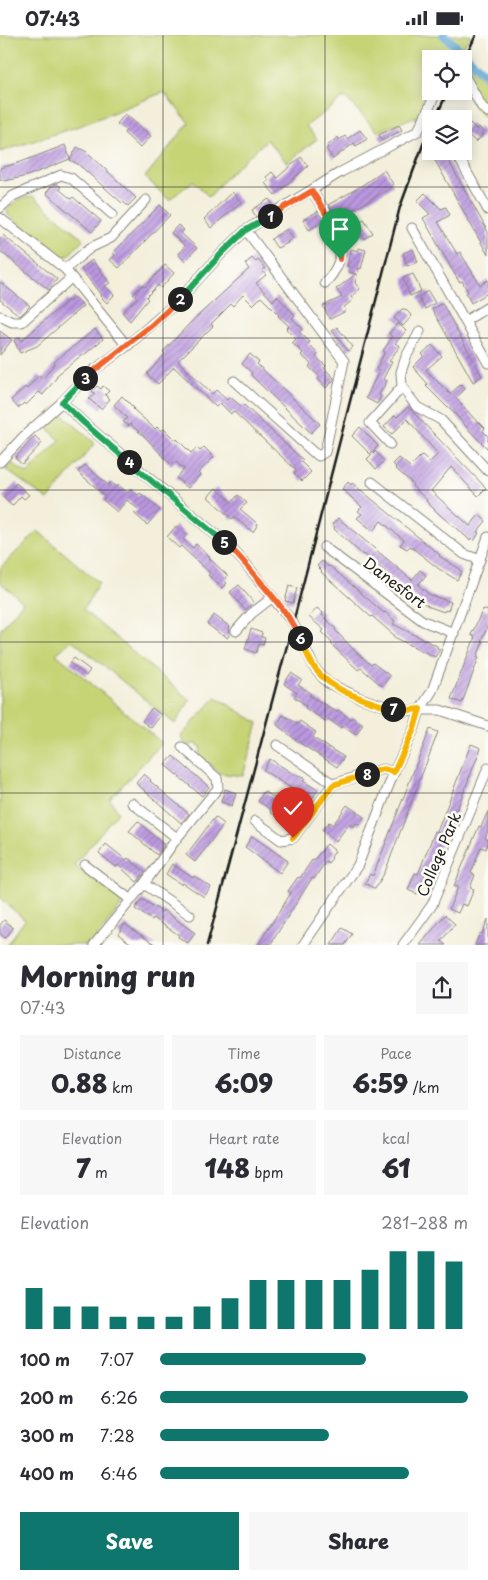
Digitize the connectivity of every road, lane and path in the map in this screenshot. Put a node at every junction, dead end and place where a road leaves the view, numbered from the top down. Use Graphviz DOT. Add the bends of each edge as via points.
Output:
graph roads {
  1 [pos="472,89"];
  2 [pos="433,100"];
  3 [pos="488,112"];
  4 [pos="461,160"];
  5 [pos="312,191"];
  6 [pos="146,201"];
  7 [pos="0,208"];
  8 [pos="488,210"];
  9 [pos="112,214"];
  10 [pos="0,218"];
  11 [pos="412,227"];
  12 [pos="246,230"];
  13 [pos="65,269"];
  14 [pos="71,278"];
  15 [pos="325,283"];
  16 [pos="488,307"];
  17 [pos="0,316"];
  18 [pos="465,321"];
  19 [pos="420,331"];
  20 [pos="127,346"];
  21 [pos="488,363"];
  22 [pos="234,381"];
  23 [pos="402,387"];
  24 [pos="62,402"];
  25 [pos="390,444"];
  26 [pos="0,462"];
  27 [pos="488,471"];
  28 [pos="372,482"];
  29 [pos="488,537"];
  30 [pos="324,547"];
  31 [pos="480,560"];
  32 [pos="273,597"];
  33 [pos="236,631"];
  34 [pos="454,633"];
  35 [pos="420,709"];
  36 [pos="488,726"];
  37 [pos="277,745"];
  38 [pos="182,747"];
  39 [pos="488,769"];
  40 [pos="394,772"];
  41 [pos="333,785"];
  42 [pos="132,803"];
  43 [pos="255,821"];
  44 [pos="177,838"];
  45 [pos="85,865"];
  46 [pos="144,884"];
  47 [pos="131,900"];
  48 [pos="190,915"];
  49 [pos="97,944"];
  50 [pos="304,945"];
  51 [pos="403,945"];
  1 -- 3 [label="street"];
  2 -- 5 [label="street" via="418,131"];
  4 -- 8 [label="street"];
  5 -- 12 [label="street"];
  5 -- 15 [label="street" via="341,238 340,259"];
  6 -- 13 [label="street" via="111,238 90,248"];
  7 -- 9 [label="street" via="13,196 61,175 71,178"];
  10 -- 13 [label="street"];
  11 -- 18 [label="street"];
  12 -- 20 [label="street" via="177,302"];
  12 -- 22 [label="street" via="344,361 326,452 320,456 313,452"];
  13 -- 14 [label="street"];
  14 -- 17 [label="street" via="22,322 12,323"];
  14 -- 20 [label="street"];
  16 -- 18 [label="street"];
  18 -- 21 [label="street"];
  19 -- 23 [label="street" via="401,372"];
  20 -- 24 [label="street" via="90,373"];
  23 -- 25 [label="street" via="370,423"];
  23 -- 27 [label="street" via="417,407 441,420"];
  24 -- 26 [label="street"];
  24 -- 32 [label="street" via="229,546"];
  28 -- 31 [label="street" via="464,554"];
  29 -- 31 [label="street"];
  30 -- 34 [label="street, Danesfort" via="423,621"];
  31 -- 34 [label="street"];
  32 -- 33 [label="street"];
  32 -- 35 [label="street" via="293,623 315,669 328,683 400,711"];
  34 -- 35 [label="street" via="432,691"];
  35 -- 36 [label="street" via="440,710"];
  35 -- 40 [label="street"];
  37 -- 41 [label="street"];
  38 -- 44 [label="street" via="217,778 218,788"];
  39 -- 51 [label="street, College Park" via="432,905"];
  40 -- 41 [label="street" via="383,769"];
  40 -- 50 [label="street" via="358,865"];
  41 -- 43 [label="street" via="293,838 282,840"];
  42 -- 44 [label="street"];
  44 -- 46 [label="street"];
  45 -- 47 [label="street"];
  46 -- 47 [label="street"];
  46 -- 48 [label="street"];
  47 -- 49 [label="street"];
}
